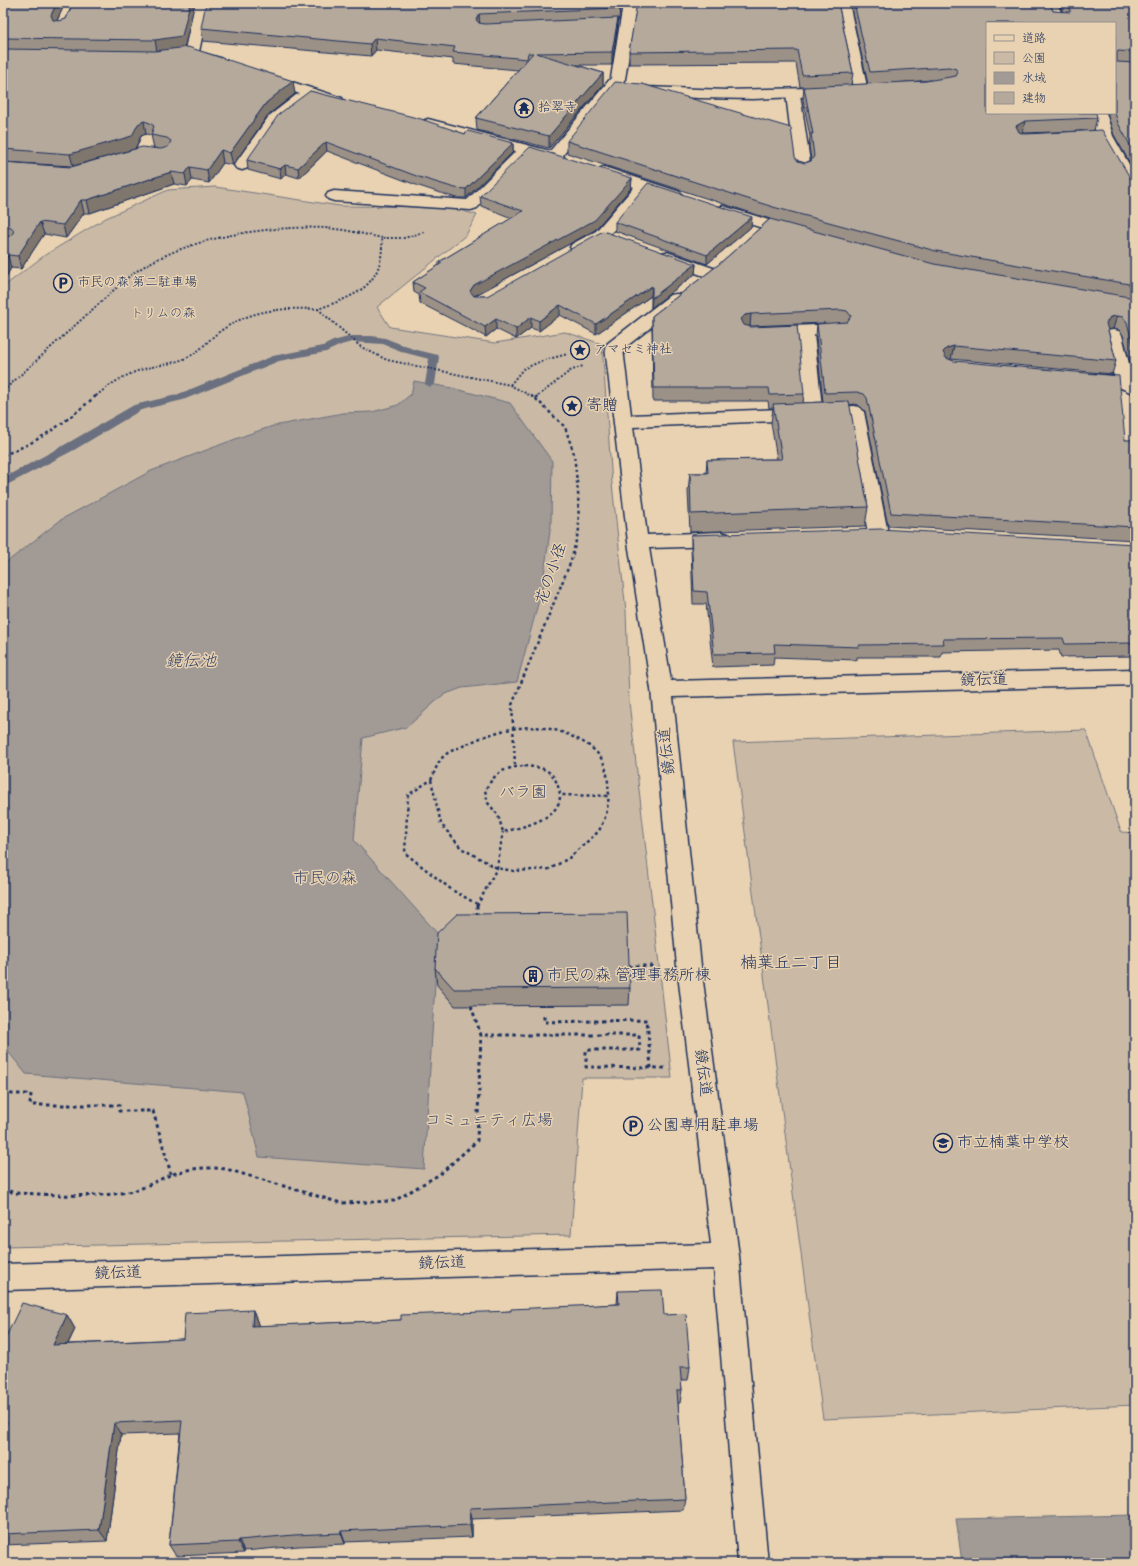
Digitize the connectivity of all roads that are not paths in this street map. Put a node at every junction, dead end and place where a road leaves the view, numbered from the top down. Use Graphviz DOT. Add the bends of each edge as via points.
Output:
graph roads {
  1 [pos="628,3"];
  2 [pos="842,3"];
  3 [pos="1050,3"];
  4 [pos="206,8"];
  5 [pos="1059,22"];
  6 [pos="627,25"];
  7 [pos="611,26"];
  8 [pos="228,66"];
  9 [pos="250,73"];
  10 [pos="622,89"];
  11 [pos="877,90"];
  12 [pos="861,91"];
  13 [pos="309,92"];
  14 [pos="793,94"];
  15 [pos="352,105"];
  16 [pos="1098,114"];
  17 [pos="413,120"];
  18 [pos="527,149"];
  19 [pos="164,155"];
  20 [pos="554,156"];
  21 [pos="128,157"];
  22 [pos="569,161"];
  23 [pos="242,165"];
  24 [pos="591,168"];
  25 [pos="803,169"];
  26 [pos="644,185"];
  27 [pos="1135,189"];
  28 [pos="334,196"];
  29 [pos="690,200"];
  30 [pos="712,207"];
  31 [pos="765,224"];
  32 [pos="803,235"];
  33 [pos="749,239"];
  34 [pos="652,252"];
  35 [pos="561,256"];
  36 [pos="839,329"];
  37 [pos="805,331"];
  38 [pos="750,333"];
  39 [pos="1113,335"];
  40 [pos="1077,378"];
  41 [pos="1130,385"];
  42 [pos="814,413"];
  43 [pos="623,421"];
  44 [pos="878,534"];
  45 [pos="742,538"];
  46 [pos="638,542"];
  47 [pos="1135,677"];
  48 [pos="662,689"];
  49 [pos="726,1256"];
  50 [pos="3,1277"];
  51 [pos="753,1563"];
  1 -- 6 [label="street"];
  2 -- 12 [label="street"];
  3 -- 5 [label="street"];
  4 -- 8 [label="street" via="184,55"];
  6 -- 7 [label="street"];
  6 -- 10 [label="street" via="618,79"];
  9 -- 13 [label="street"];
  10 -- 14 [label="street" via="669,93"];
  10 -- 20 [label="street"];
  11 -- 12 [label="street"];
  12 -- 14 [label="street"];
  13 -- 15 [label="street"];
  13 -- 23 [label="street" via="274,119"];
  14 -- 25 [label="street"];
  16 -- 27 [label="street" via="1098,136"];
  17 -- 18 [label="street"];
  18 -- 20 [label="street"];
  18 -- 28 [label="street" via="471,205"];
  19 -- 21 [label="street" via="145,146"];
  20 -- 22 [label="street"];
  24 -- 26 [label="street"];
  26 -- 29 [label="street"];
  26 -- 35 [label="street" via="609,236"];
  30 -- 31 [label="street"];
  31 -- 32 [label="street"];
  31 -- 33 [label="street"];
  34 -- 43 [label="street" via="715,268 614,347 609,361"];
  36 -- 37 [label="street"];
  37 -- 38 [label="street"];
  37 -- 42 [label="street"];
  39 -- 41 [label="street"];
  40 -- 41 [label="street"];
  42 -- 43 [label="street"];
  42 -- 44 [label="street" via="855,412"];
  43 -- 46 [label="street"];
  45 -- 46 [label="street"];
  46 -- 48 [label="street"];
  47 -- 48 [label="street, 鏡伝道"];
  48 -- 49 [label="street, 鏡伝道" via="689,966"];
  49 -- 50 [label="street, 鏡伝道"];
  49 -- 51 [label="street"];
}
